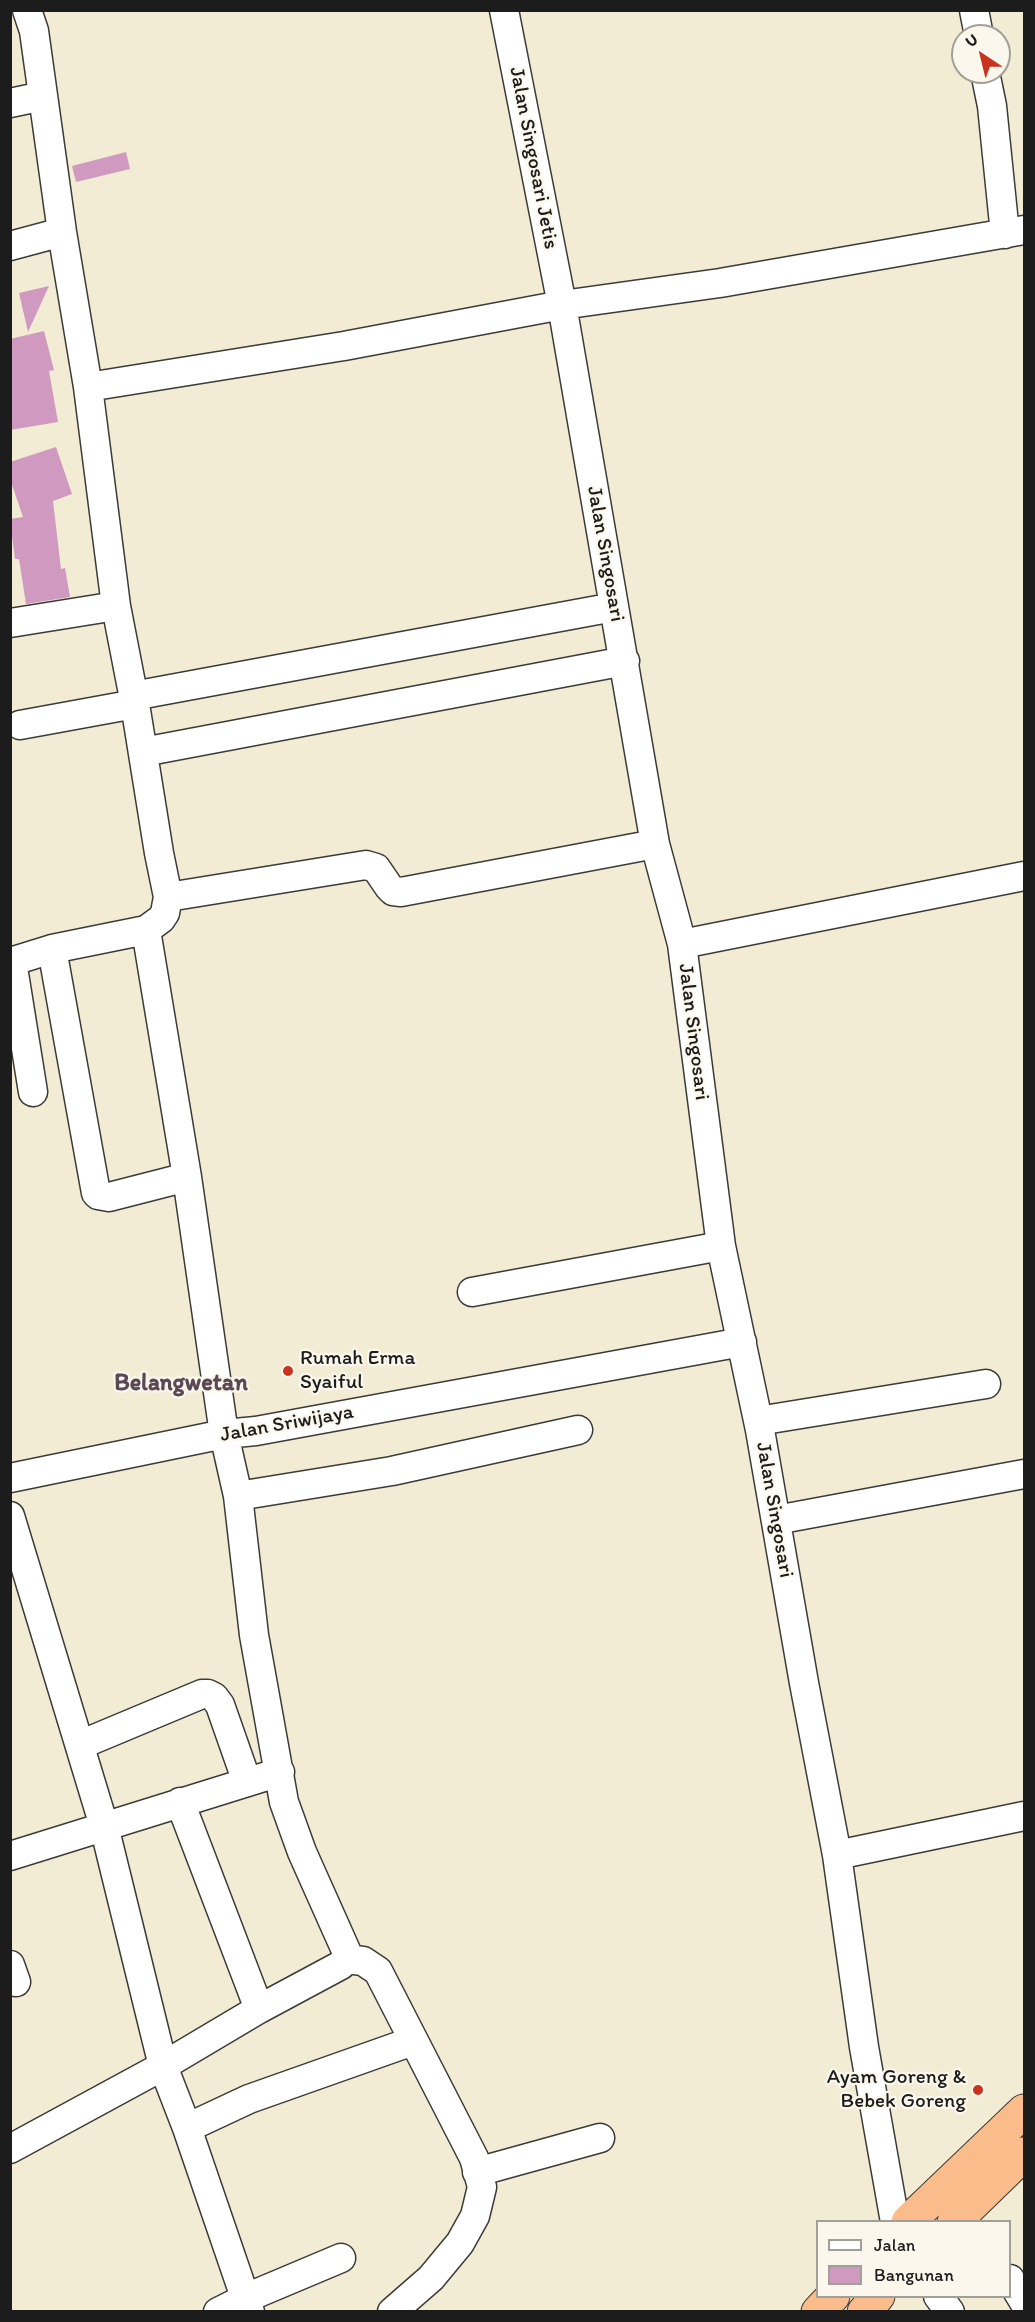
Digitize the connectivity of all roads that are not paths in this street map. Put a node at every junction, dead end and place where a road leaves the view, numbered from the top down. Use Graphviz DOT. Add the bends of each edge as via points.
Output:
graph roads {
  1 [pos="27,10"];
  2 [pos="504,10"];
  3 [pos="988,84"];
  4 [pos="43,96"];
  5 [pos="10,103"];
  6 [pos="62,232"];
  7 [pos="1015,232"];
  8 [pos="10,246"];
  9 [pos="562,305"];
  10 [pos="88,387"];
  11 [pos="116,606"];
  12 [pos="614,607"];
  13 [pos="10,623"];
  14 [pos="625,661"];
  15 [pos="134,700"];
  16 [pos="20,725"];
  17 [pos="143,752"];
  18 [pos="655,844"];
  19 [pos="1024,876"];
  20 [pos="168,897"];
  21 [pos="146,930"];
  22 [pos="682,944"];
  23 [pos="52,949"];
  24 [pos="11,962"];
  25 [pos="33,1092"];
  26 [pos="187,1178"];
  27 [pos="721,1246"];
  28 [pos="472,1292"];
  29 [pos="742,1342"];
  30 [pos="986,1384"];
  31 [pos="758,1421"];
  32 [pos="578,1430"];
  33 [pos="224,1434"];
  34 [pos="1024,1474"];
  35 [pos="10,1478"];
  36 [pos="238,1496"];
  37 [pos="10,1516"];
  38 [pos="776,1520"];
  39 [pos="80,1745"];
  40 [pos="280,1772"];
  41 [pos="247,1782"];
  42 [pos="180,1802"];
  43 [pos="1024,1816"];
  44 [pos="104,1826"];
  45 [pos="837,1855"];
  46 [pos="10,1856"];
  47 [pos="346,1959"];
  48 [pos="259,2009"];
  49 [pos="413,2041"];
  50 [pos="163,2066"];
  51 [pos="1024,2111"];
  52 [pos="187,2128"];
  53 [pos="600,2138"];
  54 [pos="10,2149"];
  55 [pos="1024,2154"];
  56 [pos="477,2172"];
  57 [pos="936,2194"];
  58 [pos="895,2220"];
  59 [pos="910,2220"];
  60 [pos="958,2220"];
  61 [pos="341,2258"];
  62 [pos="1011,2281"];
  63 [pos="831,2298"];
  64 [pos="876,2298"];
  65 [pos="940,2298"];
  66 [pos="1024,2302"];
  67 [pos="248,2305"];
  68 [pos="218,2312"];
  69 [pos="392,2312"];
  70 [pos="818,2312"];
  71 [pos="864,2312"];
  72 [pos="950,2312"];
  1 -- 4 [label="street"];
  2 -- 9 [label="street, Jalan Singosari Jetis"];
  3 -- 7 [label="street"];
  4 -- 5 [label="street"];
  4 -- 6 [label="street"];
  6 -- 8 [label="street"];
  6 -- 10 [label="street"];
  7 -- 9 [label="street" via="720,283"];
  9 -- 10 [label="street" via="344,346"];
  9 -- 12 [label="street, Jalan Singosari"];
  10 -- 11 [label="street"];
  11 -- 13 [label="street"];
  11 -- 15 [label="street"];
  12 -- 14 [label="street, Jalan Singosari"];
  12 -- 15 [label="street"];
  14 -- 17 [label="street"];
  14 -- 18 [label="street, Jalan Singosari"];
  15 -- 16 [label="street"];
  15 -- 17 [label="street"];
  17 -- 20 [label="street"];
  18 -- 20 [label="street" via="400,892 389,887 376,868 366,865"];
  18 -- 22 [label="street, Jalan Singosari"];
  19 -- 22 [label="street"];
  20 -- 21 [label="street" via="161,918"];
  21 -- 23 [label="street"];
  21 -- 26 [label="street"];
  22 -- 27 [label="street, Jalan Singosari"];
  23 -- 24 [label="street"];
  23 -- 26 [label="street" via="96,1193 109,1197"];
  24 -- 25 [label="street"];
  26 -- 33 [label="street"];
  27 -- 28 [label="street"];
  27 -- 29 [label="street, Jalan Singosari"];
  29 -- 31 [label="street, Jalan Singosari"];
  29 -- 33 [label="street, Jalan Sriwijaya"];
  30 -- 31 [label="street"];
  31 -- 38 [label="street, Jalan Singosari"];
  32 -- 36 [label="street" via="392,1471"];
  33 -- 35 [label="street, Jalan Sriwijaya"];
  33 -- 36 [label="street"];
  34 -- 38 [label="street"];
  36 -- 40 [label="street" via="254,1635"];
  37 -- 39 [label="street"];
  38 -- 45 [label="street, Jalan Singosari"];
  39 -- 41 [label="street" via="208,1694 220,1705"];
  39 -- 44 [label="street"];
  40 -- 41 [label="street"];
  40 -- 47 [label="street" via="284,1802 346,1948"];
  41 -- 42 [label="street"];
  42 -- 44 [label="street"];
  42 -- 48 [label="street"];
  43 -- 45 [label="street"];
  44 -- 46 [label="street"];
  44 -- 50 [label="street"];
  45 -- 58 [label="street, Jalan Singosari" via="864,2047"];
  47 -- 48 [label="street"];
  47 -- 49 [label="street" via="363,1961 378,1971"];
  48 -- 50 [label="street"];
  49 -- 52 [label="street" via="249,2099"];
  49 -- 56 [label="street" via="474,2158"];
  50 -- 52 [label="street"];
  50 -- 54 [label="street"];
  51 -- 57 [label="highway"];
  52 -- 67 [label="street"];
  53 -- 56 [label="street"];
  55 -- 60 [label="highway"];
  56 -- 69 [label="street" via="482,2187 475,2216 460,2243 431,2278"];
  57 -- 59 [label="highway"];
  57 -- 60 [label="street"];
  61 -- 67 [label="street"];
  62 -- 66 [label="street"];
  63 -- 70 [label="highway"];
  64 -- 71 [label="highway"];
  65 -- 72 [label="street"];
  67 -- 68 [label="street"];
}
